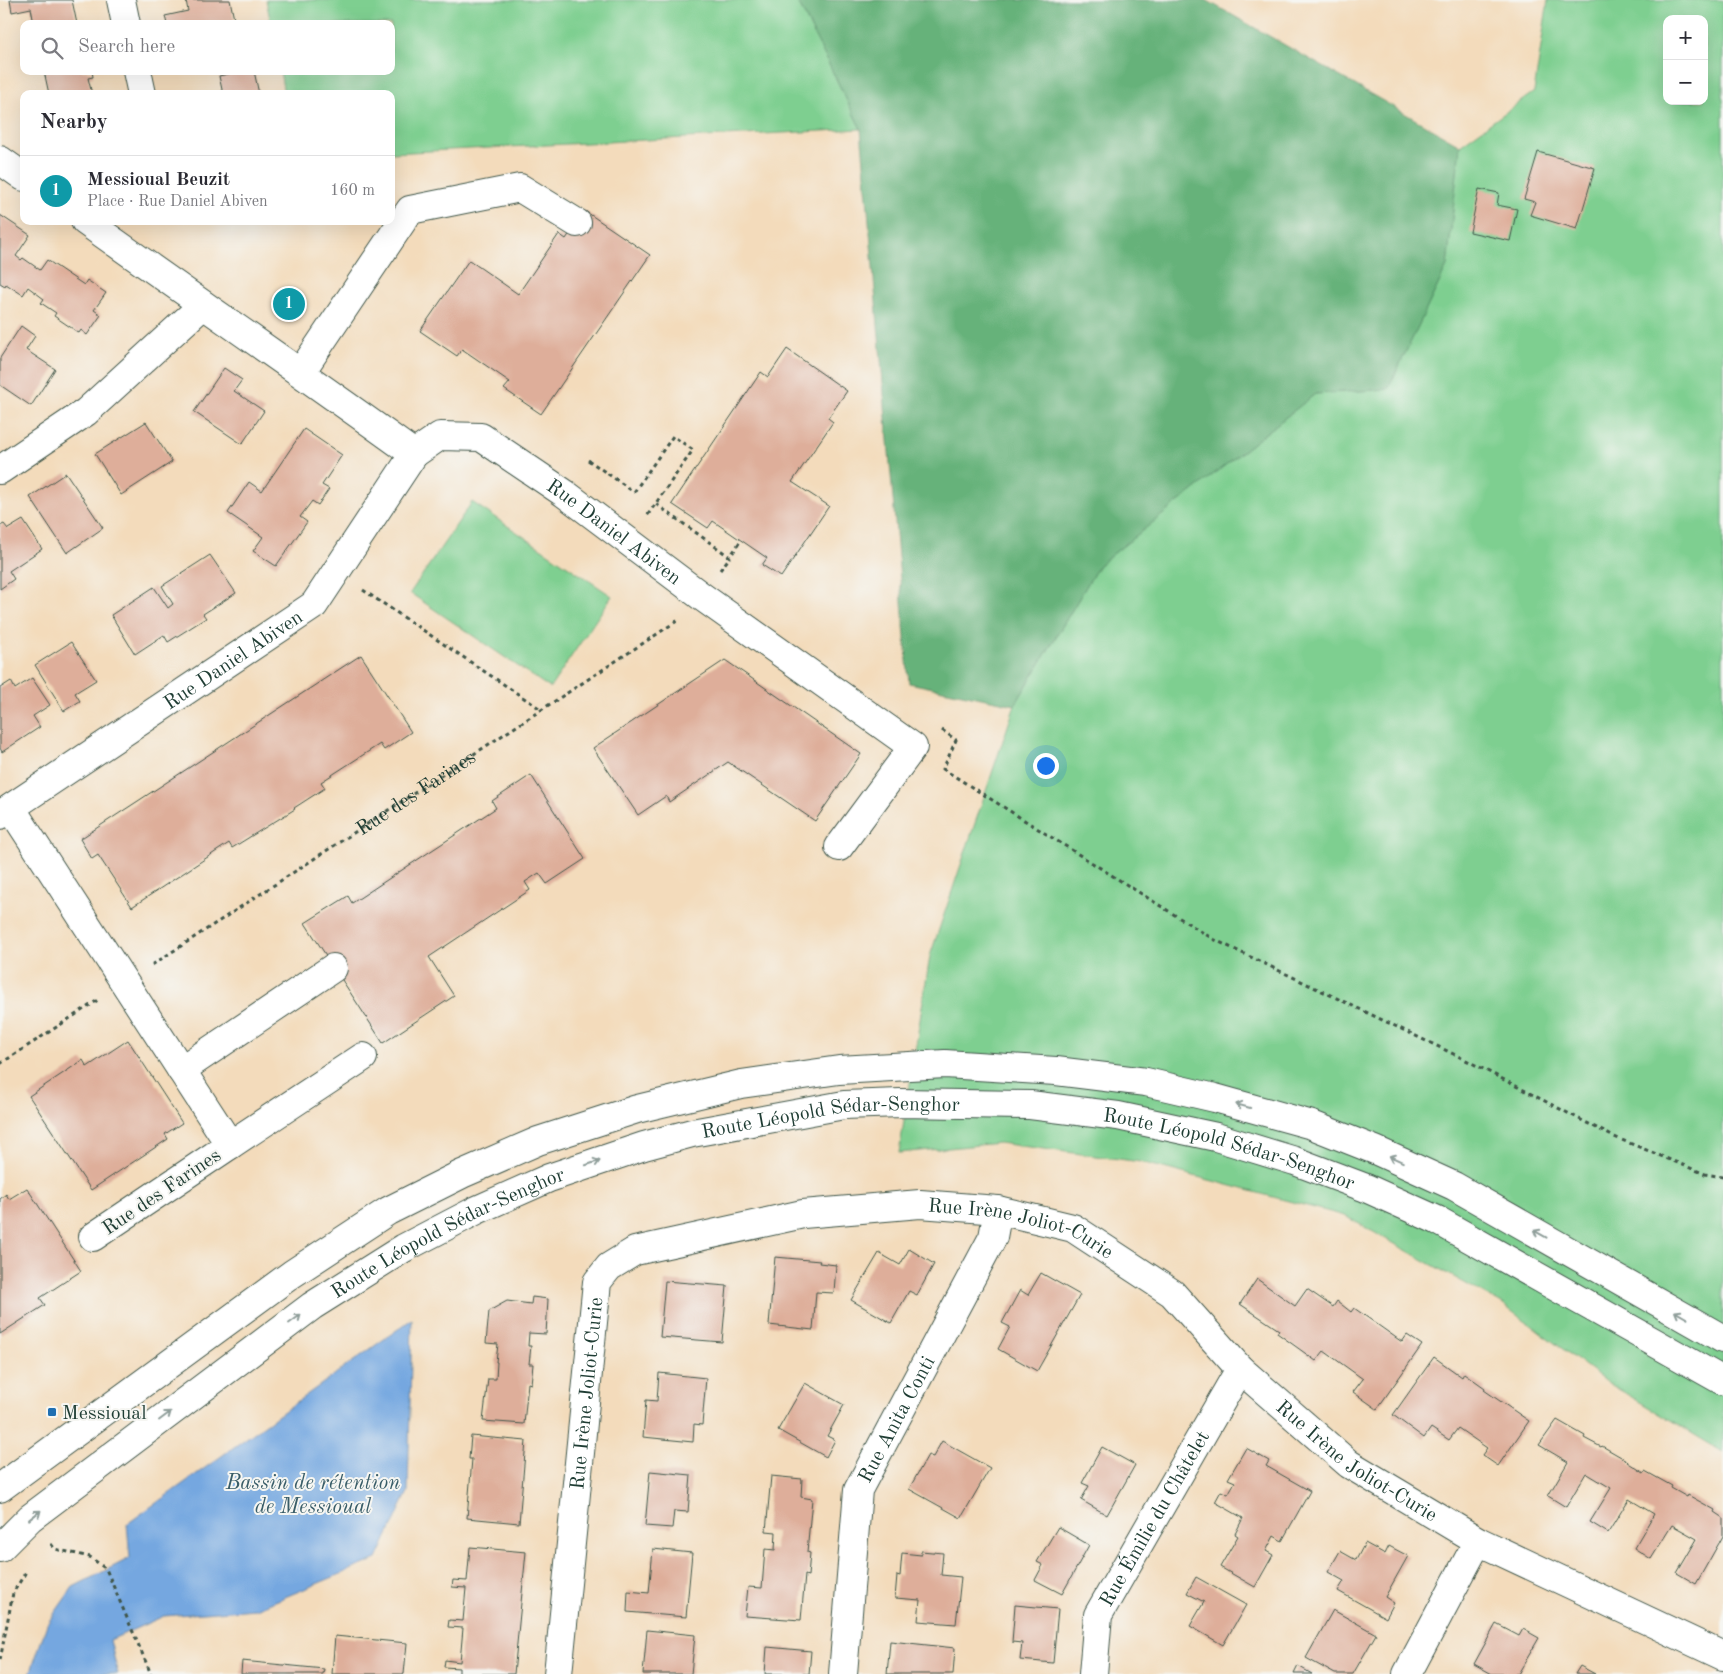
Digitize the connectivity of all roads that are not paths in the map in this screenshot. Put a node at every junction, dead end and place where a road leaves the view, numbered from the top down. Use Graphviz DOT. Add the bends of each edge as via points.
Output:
graph roads {
  1 [pos="120,0"];
  2 [pos="125,20"];
  3 [pos="138,75"];
  4 [pos="141,90"];
  5 [pos="0,160"];
  6 [pos="20,174"];
  7 [pos="577,223"];
  8 [pos="91,225"];
  9 [pos="203,305"];
  10 [pos="302,372"];
  11 [pos="414,454"];
  12 [pos="0,470"];
  13 [pos="6,812"];
  14 [pos="839,847"];
  15 [pos="333,968"];
  16 [pos="363,1057"];
  17 [pos="181,1070"];
  18 [pos="230,1145"];
  19 [pos="998,1210"];
  20 [pos="93,1237"];
  21 [pos="1723,1339"];
  22 [pos="1240,1369"];
  23 [pos="1723,1381"];
  24 [pos="0,1488"];
  25 [pos="1478,1541"];
  26 [pos="0,1548"];
  27 [pos="1723,1656"];
  28 [pos="558,1674"];
  29 [pos="843,1674"];
  30 [pos="1093,1674"];
  31 [pos="1407,1674"];
  1 -- 2 [label="street"];
  3 -- 4 [label="street"];
  5 -- 6 [label="street"];
  7 -- 10 [label="street" via="520,188 410,210"];
  8 -- 9 [label="street"];
  9 -- 10 [label="street"];
  9 -- 12 [label="street" via="86,412"];
  10 -- 11 [label="street"];
  11 -- 13 [label="street, Rue Daniel Abiven" via="314,604"];
  11 -- 14 [label="street, Rue Daniel Abiven" via="440,436 481,437 564,493 708,601 913,747"];
  13 -- 17 [label="street, Rue des Farines"];
  15 -- 17 [label="street"];
  16 -- 18 [label="street, Rue des Farines"];
  17 -- 18 [label="street, Rue des Farines"];
  18 -- 20 [label="street, Rue des Farines"];
  19 -- 22 [label="street, Rue Irène Joliot-Curie" via="1073,1228 1156,1282 1172,1293"];
  19 -- 28 [label="street, Rue Irène Joliot-Curie" via="920,1204 803,1214 635,1250 609,1267 597,1282"];
  19 -- 29 [label="street, Rue Anita Conti" via="993,1237 858,1490"];
  21 -- 24 [label="street, Route Léopold Sédar-Senghor, one-way" via="1454,1186 1312,1125 1146,1082 1056,1071 945,1064 839,1070 741,1084 637,1109 538,1142 462,1174 388,1211 292,1274"];
  22 -- 25 [label="street, Rue Irène Joliot-Curie" via="1349,1464"];
  22 -- 30 [label="street, Rue Émilie du Châtelet" via="1098,1615"];
  26 -- 23 [label="street, Route Léopold Sédar-Senghor, one-way" via="30,1518 312,1306 404,1248 549,1178 644,1146 692,1133 844,1106 934,1103 1030,1105 1118,1116 1216,1137 1296,1161 1438,1220"];
  25 -- 27 [label="street, Rue Irène Joliot-Curie"];
  25 -- 31 [label="street"];
}
